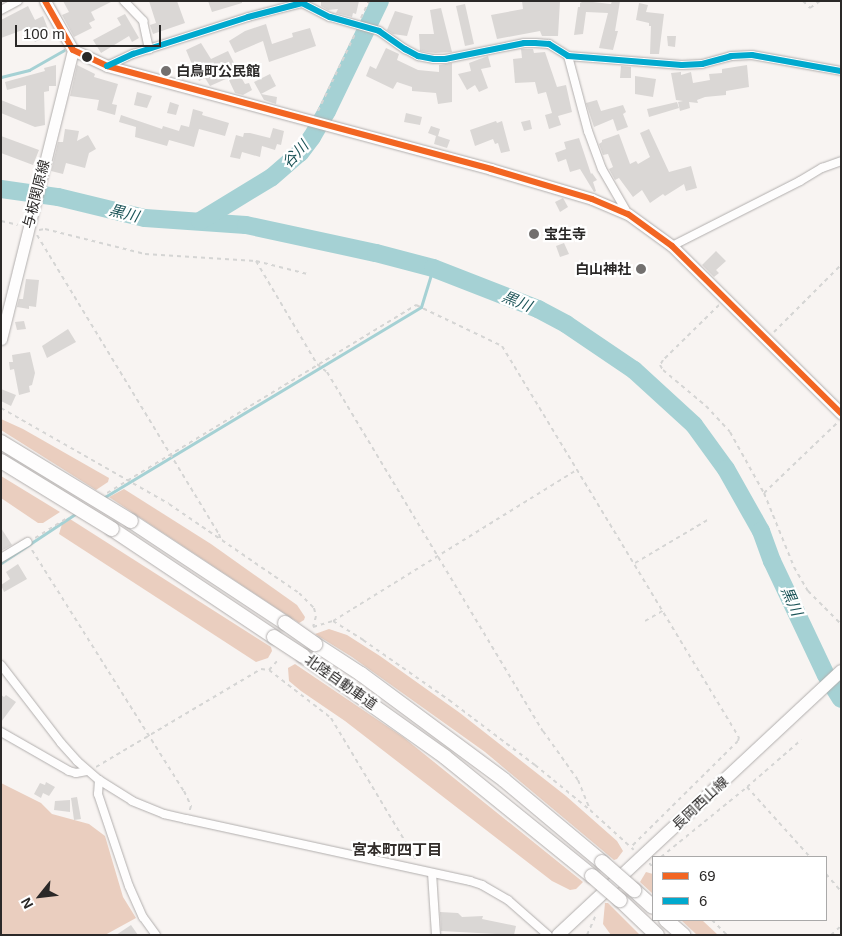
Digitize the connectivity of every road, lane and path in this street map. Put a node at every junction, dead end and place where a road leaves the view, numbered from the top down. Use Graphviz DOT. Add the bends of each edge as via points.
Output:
graph roads {
  1 [pos="18,1"];
  2 [pos="45,1"];
  3 [pos="124,1"];
  4 [pos="369,1"];
  5 [pos="803,1"];
  6 [pos="820,1"];
  7 [pos="302,2"];
  8 [pos="1,10"];
  9 [pos="359,24"];
  10 [pos="149,49"];
  11 [pos="72,50"];
  12 [pos="568,56"];
  13 [pos="107,66"];
  14 [pos="841,71"];
  15 [pos="312,122"];
  16 [pos="841,162"];
  17 [pos="628,214"];
  18 [pos="1,221"];
  19 [pos="29,225"];
  20 [pos="672,246"];
  21 [pos="256,261"];
  22 [pos="841,265"];
  23 [pos="307,274"];
  24 [pos="726,298"];
  25 [pos="1,339"];
  26 [pos="767,340"];
  27 [pos="317,364"];
  28 [pos="1,408"];
  29 [pos="841,413"];
  30 [pos="841,419"];
  31 [pos="1,442"];
  32 [pos="171,454"];
  33 [pos="1,461"];
  34 [pos="577,470"];
  35 [pos="128,480"];
  36 [pos="764,493"];
  37 [pos="103,496"];
  38 [pos="69,516"];
  39 [pos="709,519"];
  40 [pos="221,541"];
  41 [pos="28,542"];
  42 [pos="437,557"];
  43 [pos="1,558"];
  44 [pos="636,563"];
  45 [pos="664,610"];
  46 [pos="333,621"];
  47 [pos="645,621"];
  48 [pos="841,624"];
  49 [pos="277,661"];
  50 [pos="1,664"];
  51 [pos="270,670"];
  52 [pos="841,671"];
  53 [pos="1,732"];
  54 [pos="146,735"];
  55 [pos="801,740"];
  56 [pos="87,771"];
  57 [pos="99,780"];
  58 [pos="747,786"];
  59 [pos="590,810"];
  60 [pos="186,819"];
  61 [pos="630,847"];
  62 [pos="655,856"];
  63 [pos="662,856"];
  64 [pos="809,856"];
  65 [pos="649,862"];
  66 [pos="423,870"];
  67 [pos="432,873"];
  68 [pos="827,875"];
  69 [pos="841,891"];
  70 [pos="652,907"];
  71 [pos="667,921"];
  72 [pos="713,921"];
  73 [pos="841,926"];
  74 [pos="156,935"];
  75 [pos="436,935"];
  76 [pos="548,935"];
  77 [pos="558,935"];
  78 [pos="657,935"];
  79 [pos="683,935"];
  80 [pos="727,935"];
  81 [pos="831,935"];
  1 -- 8 [label="street"];
  2 -- 11 [label="main road"];
  3 -- 10 [label="street" via="143,21"];
  4 -- 9 [label="path"];
  5 -- 6 [label="path" via="810,8"];
  7 -- 9 [label="street" via="330,17"];
  7 -- 10 [label="street"];
  9 -- 12 [label="street" via="379,31 418,56 434,59 524,43 549,44"];
  9 -- 15 [label="path"];
  10 -- 13 [label="street"];
  11 -- 13 [label="main road"];
  11 -- 19 [label="main road, 与板関原線"];
  12 -- 14 [label="street" via="682,65 752,55"];
  12 -- 17 [label="street" via="599,162"];
  13 -- 15 [label="main road"];
  15 -- 17 [label="main road" via="592,198"];
  16 -- 20 [label="street" via="822,168"];
  17 -- 20 [label="main road"];
  18 -- 19 [label="path"];
  19 -- 25 [label="main road, 与板関原線"];
  20 -- 24 [label="main road"];
  21 -- 23 [label="path"];
  21 -- 27 [label="path"];
  21 -- 32 [label="path" via="145,254 45,229 35,231"];
  22 -- 26 [label="path"];
  24 -- 26 [label="main road"];
  24 -- 36 [label="path" via="660,365 730,432"];
  26 -- 29 [label="main road"];
  27 -- 32 [label="path"];
  27 -- 34 [label="path" via="416,305 502,346"];
  27 -- 42 [label="path" via="327,372"];
  28 -- 35 [label="path"];
  30 -- 36 [label="path"];
  31 -- 70 [label="highway, 北陸自動車道, bridge" via="130,521 361,674 504,780"];
  32 -- 35 [label="path"];
  32 -- 40 [label="path" via="220,534"];
  33 -- 78 [label="highway, 北陸自動車道, bridge" via="303,656 445,757 592,876"];
  34 -- 42 [label="path"];
  34 -- 44 [label="path"];
  35 -- 37 [label="path"];
  35 -- 40 [label="path"];
  36 -- 48 [label="path" via="794,567 808,591"];
  38 -- 41 [label="path"];
  39 -- 44 [label="path"];
  40 -- 46 [label="path" via="309,602 316,616 312,627"];
  41 -- 43 [label="street"];
  41 -- 54 [label="path"];
  42 -- 46 [label="path"];
  42 -- 59 [label="path" via="543,732 578,780"];
  44 -- 45 [label="path"];
  45 -- 47 [label="path"];
  45 -- 61 [label="path" via="739,737"];
  46 -- 59 [label="path" via="449,700"];
  49 -- 51 [label="path"];
  50 -- 56 [label="street" via="61,744"];
  51 -- 54 [label="path" via="261,669"];
  51 -- 66 [label="path" via="331,718"];
  52 -- 62 [label="main road, 長岡西山線" via="803,705"];
  53 -- 56 [label="street" via="69,771"];
  54 -- 56 [label="path"];
  54 -- 60 [label="path" via="191,806"];
  55 -- 58 [label="path"];
  56 -- 57 [label="street"];
  57 -- 60 [label="street" via="147,808"];
  57 -- 74 [label="street" via="98,794 129,886 143,918"];
  58 -- 63 [label="path"];
  58 -- 64 [label="path"];
  59 -- 61 [label="path"];
  60 -- 66 [label="street"];
  61 -- 65 [label="path"];
  65 -- 77 [label="main road, 長岡西山線"];
  66 -- 67 [label="street"];
  67 -- 75 [label="street"];
  67 -- 76 [label="street" via="482,885 508,900"];
  68 -- 69 [label="path"];
  71 -- 79 [label="highway"];
  72 -- 80 [label="path"];
  73 -- 81 [label="path"];
}
